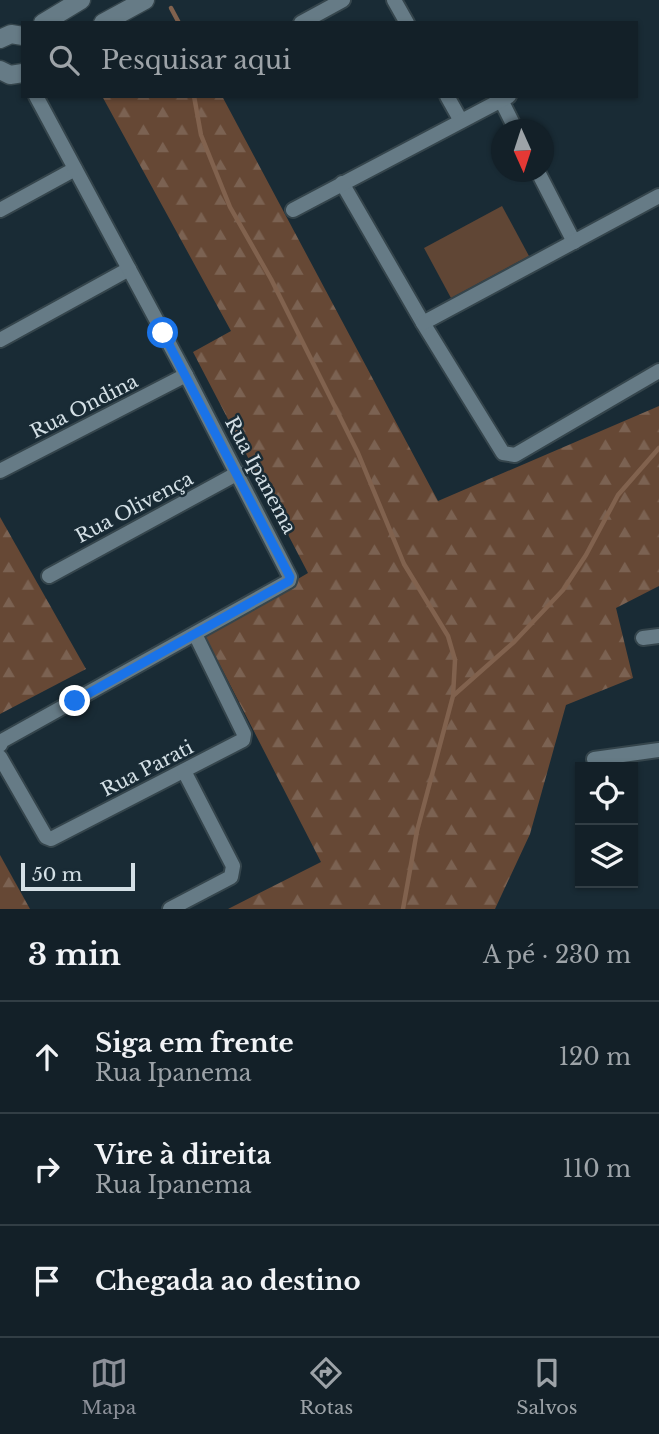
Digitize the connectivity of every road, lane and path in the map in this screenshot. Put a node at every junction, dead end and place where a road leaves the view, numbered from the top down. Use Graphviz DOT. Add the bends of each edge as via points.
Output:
graph roads {
  1 [pos="81,0"];
  2 [pos="145,0"];
  3 [pos="343,0"];
  4 [pos="394,0"];
  5 [pos="46,21"];
  6 [pos="107,21"];
  7 [pos="305,21"];
  8 [pos="406,21"];
  9 [pos="21,36"];
  10 [pos="0,38"];
  11 [pos="37,98"];
  12 [pos="448,98"];
  13 [pos="505,98"];
  14 [pos="512,119"];
  15 [pos="461,121"];
  16 [pos="75,169"];
  17 [pos="543,182"];
  18 [pos="342,183"];
  19 [pos="659,196"];
  20 [pos="0,210"];
  21 [pos="293,210"];
  22 [pos="574,242"];
  23 [pos="129,269"];
  24 [pos="423,323"];
  25 [pos="0,340"];
  26 [pos="659,371"];
  27 [pos="187,375"];
  28 [pos="0,471"];
  29 [pos="238,473"];
  30 [pos="48,576"];
  31 [pos="195,634"];
  32 [pos="659,636"];
  33 [pos="643,638"];
  34 [pos="0,745"];
  35 [pos="659,750"];
  36 [pos="0,757"];
  37 [pos="594,759"];
  38 [pos="184,771"];
  39 [pos="170,909"];
  1 -- 5 [label="street"];
  2 -- 6 [label="street"];
  3 -- 7 [label="street"];
  4 -- 8 [label="street"];
  9 -- 10 [label="street"];
  11 -- 16 [label="street, Rua Ipanema"];
  12 -- 15 [label="street"];
  13 -- 14 [label="street"];
  13 -- 15 [label="street"];
  15 -- 18 [label="street"];
  16 -- 20 [label="street"];
  16 -- 23 [label="street, Rua Ipanema"];
  17 -- 22 [label="street"];
  18 -- 21 [label="street"];
  18 -- 24 [label="street"];
  19 -- 22 [label="street"];
  22 -- 24 [label="street"];
  23 -- 25 [label="street"];
  23 -- 27 [label="street, Rua Ipanema"];
  24 -- 26 [label="street" via="503,453 509,455"];
  27 -- 28 [label="street, Rua Ondina"];
  27 -- 29 [label="street, Rua Ipanema"];
  29 -- 30 [label="street, Rua Olivença"];
  29 -- 31 [label="street, Rua Ipanema" via="289,581"];
  31 -- 34 [label="street, Rua Ipanema"];
  31 -- 38 [label="street, Rua Parati" via="244,737"];
  32 -- 33 [label="street"];
  35 -- 37 [label="street"];
  36 -- 38 [label="street, Rua Parati" via="51,839"];
  38 -- 39 [label="street" via="233,872 232,877"];
}
